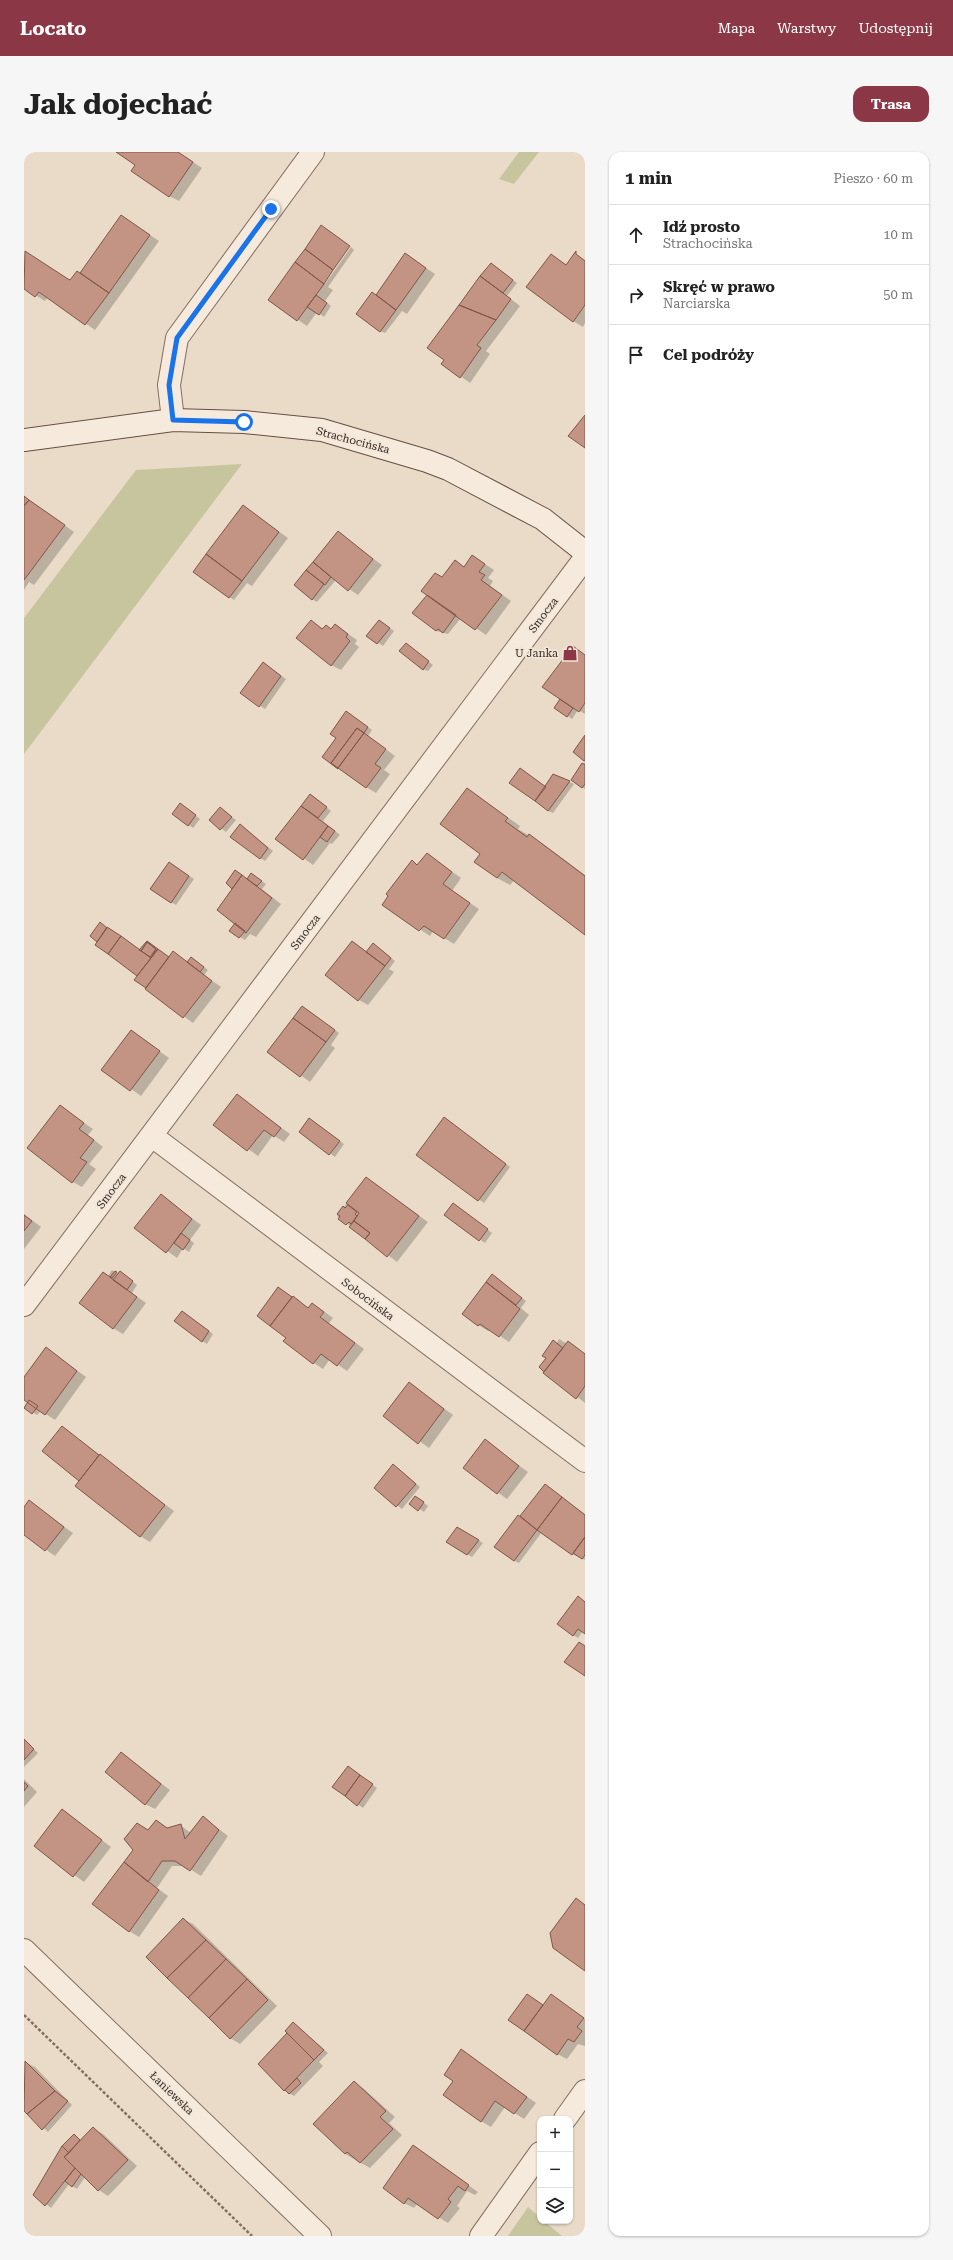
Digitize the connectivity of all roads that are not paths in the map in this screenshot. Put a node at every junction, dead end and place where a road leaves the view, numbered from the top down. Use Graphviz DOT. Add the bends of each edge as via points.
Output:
graph roads {
  1 [pos="313,152"];
  2 [pos="173,420"];
  3 [pos="24,440"];
  4 [pos="585,552"];
  5 [pos="585,558"];
  6 [pos="152,1136"];
  7 [pos="24,1305"];
  8 [pos="585,1461"];
  9 [pos="24,1950"];
  10 [pos="585,2091"];
  11 [pos="567,2116"];
  12 [pos="537,2157"];
  13 [pos="320,2236"];
  14 [pos="481,2236"];
  1 -- 2 [label="street" via="177,338 169,385"];
  2 -- 3 [label="street, Strachocińska"];
  2 -- 4 [label="street, Strachocińska" via="244,422 322,430 427,461 448,469 542,519"];
  5 -- 6 [label="street, Smocza"];
  6 -- 7 [label="street, Smocza"];
  6 -- 8 [label="street, Sobocińska"];
  9 -- 13 [label="street, Łaniewska"];
  10 -- 11 [label="street"];
  12 -- 14 [label="street"];
}
